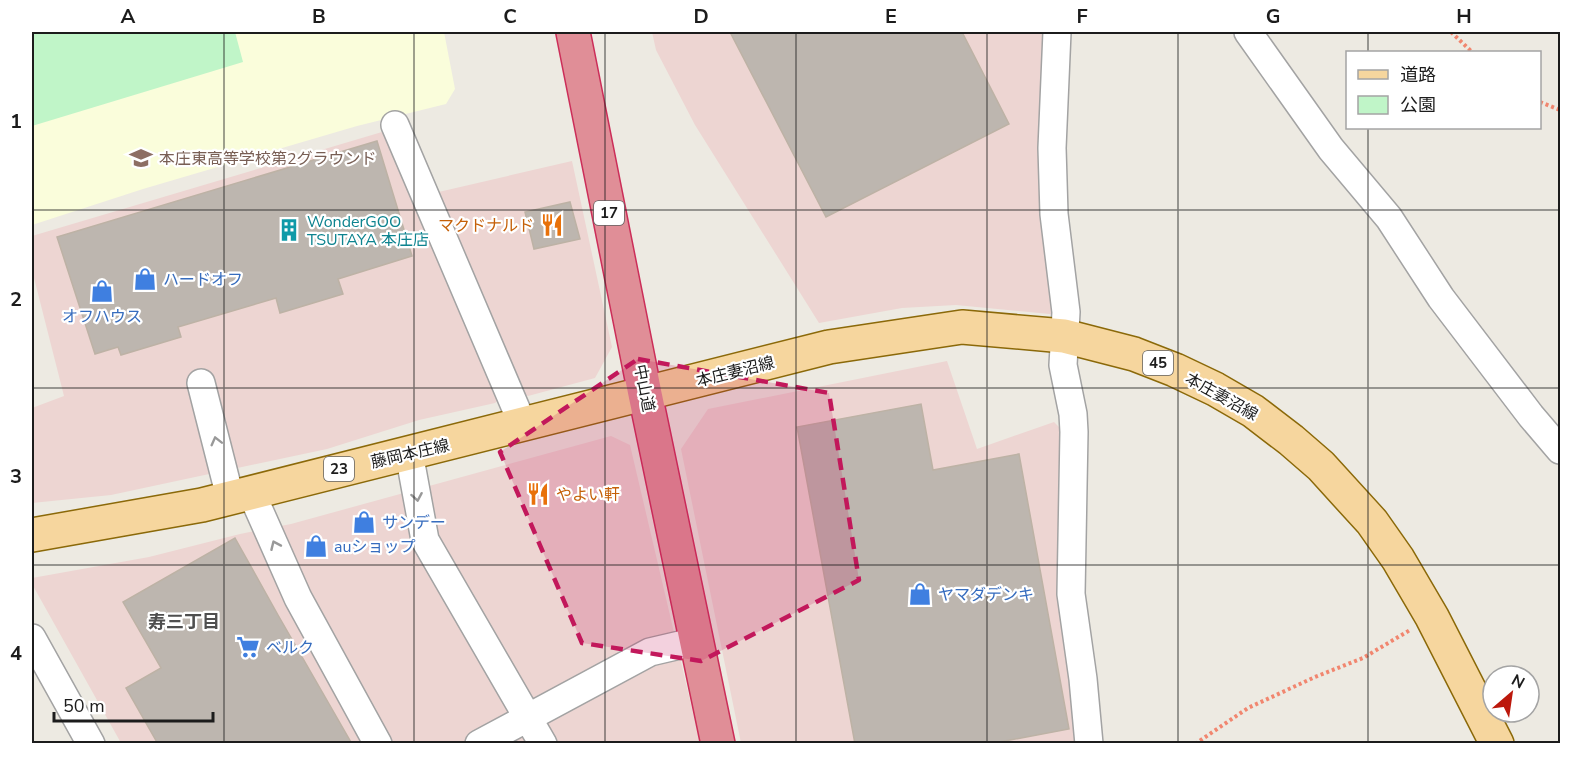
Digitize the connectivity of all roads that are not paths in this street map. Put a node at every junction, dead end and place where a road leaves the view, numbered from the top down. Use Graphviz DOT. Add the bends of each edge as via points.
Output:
graph roads {
  1 [pos="573,32"];
  2 [pos="1057,32"];
  3 [pos="1248,32"];
  4 [pos="394,125"];
  5 [pos="1064,336"];
  6 [pos="201,384"];
  7 [pos="645,394"];
  8 [pos="523,424"];
  9 [pos="1560,450"];
  10 [pos="409,453"];
  11 [pos="241,495"];
  12 [pos="32,535"];
  13 [pos="32,638"];
  14 [pos="697,641"];
  15 [pos="528,717"];
  16 [pos="91,744"];
  17 [pos="378,744"];
  18 [pos="479,744"];
  19 [pos="543,744"];
  20 [pos="718,744"];
  21 [pos="1089,744"];
  22 [pos="1497,744"];
  1 -- 7 [label="highway, 中山道 / 17"];
  2 -- 5 [label="street" via="1052,148 1054,214 1066,312"];
  3 -- 9 [label="street" via="1331,149 1389,218 1441,298"];
  4 -- 8 [label="street"];
  5 -- 7 [label="main road, 本庄妻沼線 / 45" via="962,327 829,347"];
  5 -- 21 [label="street" via="1063,365 1073,414 1071,594"];
  5 -- 22 [label="main road, 本庄妻沼線 / 45" via="1134,354 1215,389 1253,411 1321,466 1372,522 1398,559"];
  11 -- 6 [label="street, one-way"];
  7 -- 8 [label="main road, 藤岡本庄線 / 23"];
  7 -- 14 [label="highway, 中山道 / 17"];
  8 -- 10 [label="main road, 藤岡本庄線 / 23"];
  10 -- 11 [label="main road, 藤岡本庄線 / 23"];
  10 -- 15 [label="street, one-way" via="424,540"];
  11 -- 12 [label="main road, 藤岡本庄線 / 23"];
  17 -- 11 [label="street, one-way"];
  13 -- 16 [label="street"];
  14 -- 15 [label="street" via="650,652"];
  14 -- 20 [label="highway, 中山道 / 17"];
  15 -- 18 [label="street"];
  15 -- 19 [label="street"];
}
